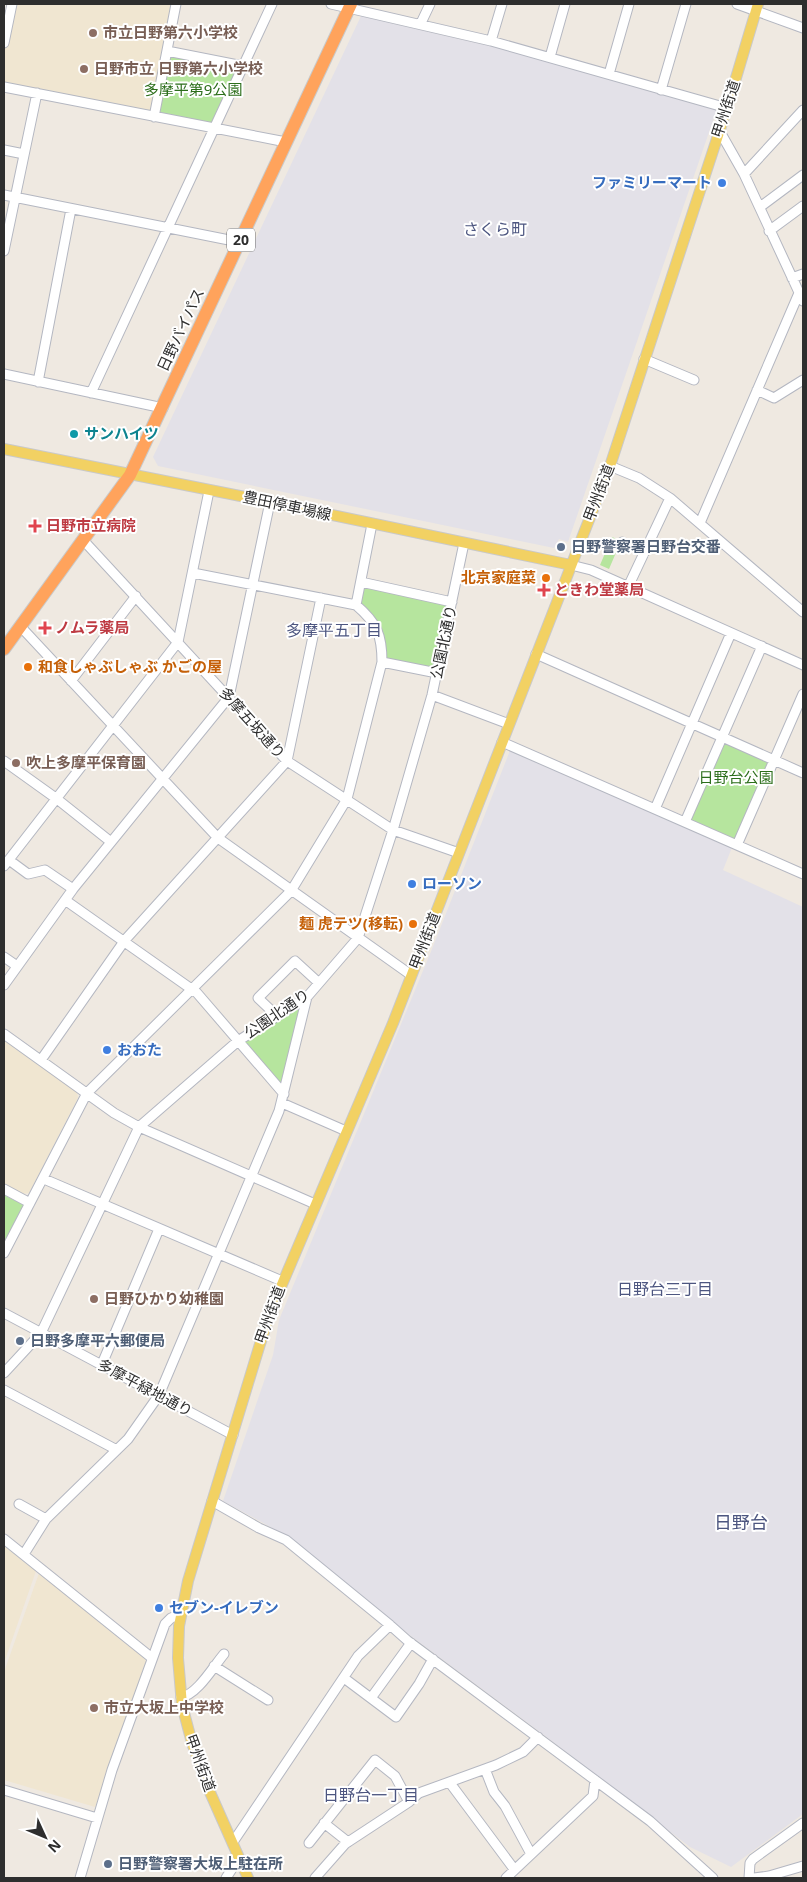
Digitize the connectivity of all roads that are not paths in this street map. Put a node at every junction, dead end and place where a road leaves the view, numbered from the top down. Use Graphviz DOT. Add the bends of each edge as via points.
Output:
graph roads {
  1 [pos="12,4"];
  2 [pos="176,4"];
  3 [pos="272,4"];
  4 [pos="331,4"];
  5 [pos="430,4"];
  6 [pos="502,4"];
  7 [pos="566,4"];
  8 [pos="629,4"];
  9 [pos="686,4"];
  10 [pos="737,4"];
  11 [pos="350,6"];
  12 [pos="757,7"];
  13 [pos="421,23"];
  14 [pos="803,28"];
  15 [pos="491,40"];
  16 [pos="4,43"];
  17 [pos="167,51"];
  18 [pos="550,57"];
  19 [pos="243,66"];
  20 [pos="609,74"];
  21 [pos="4,87"];
  22 [pos="661,90"];
  23 [pos="37,93"];
  24 [pos="727,108"];
  25 [pos="803,110"];
  26 [pos="154,117"];
  27 [pos="213,129"];
  28 [pos="719,130"];
  29 [pos="286,142"];
  30 [pos="4,150"];
  31 [pos="24,154"];
  32 [pos="744,174"];
  33 [pos="803,174"];
  34 [pos="4,195"];
  35 [pos="14,197"];
  36 [pos="803,206"];
  37 [pos="760,207"];
  38 [pos="72,208"];
  39 [pos="167,227"];
  40 [pos="769,231"];
  41 [pos="239,242"];
  42 [pos="4,251"];
  43 [pos="803,274"];
  44 [pos="792,278"];
  45 [pos="801,297"];
  46 [pos="644,359"];
  47 [pos="4,374"];
  48 [pos="694,380"];
  49 [pos="803,380"];
  50 [pos="38,382"];
  51 [pos="757,390"];
  52 [pos="91,393"];
  53 [pos="163,408"];
  54 [pos="4,449"];
  55 [pos="610,466"];
  56 [pos="130,475"];
  57 [pos="209,491"];
  58 [pos="670,498"];
  59 [pos="270,502"];
  60 [pos="700,523"];
  61 [pos="372,524"];
  62 [pos="84,541"];
  63 [pos="622,542"];
  64 [pos="464,543"];
  65 [pos="645,552"];
  66 [pos="571,565"];
  67 [pos="193,573"];
  68 [pos="361,582"];
  69 [pos="253,584"];
  70 [pos="628,587"];
  71 [pos="136,596"];
  72 [pos="321,598"];
  73 [pos="452,602"];
  74 [pos="356,605"];
  75 [pos="803,612"];
  76 [pos="21,627"];
  77 [pos="731,633"];
  78 [pos="178,642"];
  79 [pos="762,646"];
  80 [pos="4,649"];
  81 [pos="536,654"];
  82 [pos="382,662"];
  83 [pos="803,665"];
  84 [pos="438,673"];
  85 [pos="71,681"];
  86 [pos="803,694"];
  87 [pos="432,695"];
  88 [pos="229,697"];
  89 [pos="509,724"];
  90 [pos="692,724"];
  91 [pos="113,726"];
  92 [pos="722,737"];
  93 [pos="502,742"];
  94 [pos="4,760"];
  95 [pos="774,760"];
  96 [pos="287,761"];
  97 [pos="803,773"];
  98 [pos="161,779"];
  99 [pos="57,798"];
  100 [pos="346,799"];
  101 [pos="655,809"];
  102 [pos="685,822"];
  103 [pos="394,830"];
  104 [pos="218,838"];
  105 [pos="111,842"];
  106 [pos="737,845"];
  107 [pos="459,853"];
  108 [pos="6,864"];
  109 [pos="803,874"];
  110 [pos="72,889"];
  111 [pos="291,891"];
  112 [pos="65,900"];
  113 [pos="358,938"];
  114 [pos="125,940"];
  115 [pos="4,957"];
  116 [pos="17,966"];
  117 [pos="412,975"];
  118 [pos="319,983"];
  119 [pos="4,985"];
  120 [pos="193,989"];
  121 [pos="307,997"];
  122 [pos="277,1016"];
  123 [pos="4,1034"];
  124 [pos="238,1041"];
  125 [pos="41,1060"];
  126 [pos="87,1093"];
  127 [pos="283,1099"];
  128 [pos="139,1127"];
  129 [pos="346,1131"];
  130 [pos="252,1176"];
  131 [pos="44,1178"];
  132 [pos="4,1189"];
  133 [pos="30,1203"];
  134 [pos="102,1204"];
  135 [pos="315,1204"];
  136 [pos="160,1229"];
  137 [pos="4,1253"];
  138 [pos="218,1254"];
  139 [pos="282,1282"];
  140 [pos="4,1313"];
  141 [pos="41,1333"];
  142 [pos="102,1364"];
  143 [pos="4,1373"];
  144 [pos="4,1390"];
  145 [pos="159,1395"];
  146 [pos="233,1435"];
  147 [pos="117,1450"];
  148 [pos="212,1502"];
  149 [pos="19,1504"];
  150 [pos="46,1519"];
  151 [pos="4,1539"];
  152 [pos="24,1554"];
  153 [pos="181,1614"];
  154 [pos="390,1625"];
  155 [pos="411,1643"];
  156 [pos="224,1654"];
  157 [pos="152,1658"];
  158 [pos="433,1659"];
  159 [pos="214,1666"];
  160 [pos="344,1678"];
  161 [pos="181,1696"];
  162 [pos="371,1698"];
  163 [pos="268,1700"];
  164 [pos="538,1737"];
  165 [pos="485,1769"];
  166 [pos="596,1780"];
  167 [pos="450,1783"];
  168 [pos="4,1790"];
  169 [pos="409,1802"];
  170 [pos="97,1818"];
  171 [pos="324,1823"];
  172 [pos="803,1823"];
  173 [pos="233,1842"];
  174 [pos="348,1842"];
  175 [pos="309,1843"];
  176 [pos="532,1854"];
  177 [pos="239,1858"];
  178 [pos="803,1866"];
  179 [pos="514,1869"];
  180 [pos="80,1878"];
  181 [pos="226,1878"];
  182 [pos="248,1878"];
  183 [pos="315,1878"];
  184 [pos="506,1878"];
  185 [pos="713,1878"];
  186 [pos="749,1878"];
  187 [pos="754,1878"];
  1 -- 16 [label="street"];
  2 -- 17 [label="street"];
  3 -- 19 [label="street"];
  4 -- 11 [label="street"];
  5 -- 13 [label="street"];
  6 -- 15 [label="street"];
  7 -- 18 [label="street"];
  8 -- 20 [label="street"];
  9 -- 22 [label="street"];
  10 -- 12 [label="street"];
  11 -- 13 [label="street"];
  11 -- 29 [label="highway, 日野バイパス / 20"];
  12 -- 14 [label="street"];
  12 -- 24 [label="main road, 甲州街道"];
  13 -- 15 [label="street"];
  15 -- 18 [label="street"];
  17 -- 19 [label="street"];
  17 -- 26 [label="street"];
  18 -- 20 [label="street"];
  19 -- 27 [label="street"];
  20 -- 22 [label="street"];
  21 -- 23 [label="street"];
  22 -- 24 [label="street"];
  23 -- 26 [label="street"];
  23 -- 31 [label="street"];
  24 -- 28 [label="main road, 甲州街道"];
  25 -- 32 [label="street"];
  26 -- 27 [label="street"];
  27 -- 29 [label="street"];
  27 -- 39 [label="street"];
  28 -- 32 [label="street"];
  28 -- 46 [label="main road, 甲州街道"];
  29 -- 41 [label="highway, 日野バイパス / 20"];
  30 -- 31 [label="street"];
  31 -- 35 [label="street"];
  32 -- 37 [label="street"];
  33 -- 37 [label="street"];
  34 -- 35 [label="street"];
  35 -- 38 [label="street"];
  35 -- 42 [label="street"];
  36 -- 40 [label="street"];
  37 -- 40 [label="street"];
  38 -- 39 [label="street"];
  38 -- 50 [label="street"];
  39 -- 41 [label="street"];
  39 -- 52 [label="street"];
  40 -- 44 [label="street"];
  41 -- 53 [label="highway, 日野バイパス / 20"];
  43 -- 44 [label="street"];
  44 -- 45 [label="street"];
  45 -- 51 [label="street"];
  46 -- 48 [label="street"];
  46 -- 55 [label="main road, 甲州街道"];
  47 -- 50 [label="street"];
  49 -- 51 [label="street" via="774,398"];
  50 -- 52 [label="street"];
  51 -- 60 [label="street"];
  52 -- 53 [label="street"];
  53 -- 56 [label="highway, 日野バイパス / 20"];
  54 -- 56 [label="main road, 豊田停車場線"];
  55 -- 58 [label="street" via="639,478"];
  55 -- 66 [label="main road, 甲州街道"];
  56 -- 57 [label="main road, 豊田停車場線"];
  56 -- 62 [label="highway, 日野バイパス / 20"];
  57 -- 59 [label="main road, 豊田停車場線"];
  57 -- 67 [label="street"];
  58 -- 60 [label="street"];
  58 -- 65 [label="street"];
  59 -- 61 [label="main road, 豊田停車場線"];
  59 -- 69 [label="street"];
  60 -- 75 [label="street"];
  61 -- 64 [label="main road, 豊田停車場線"];
  61 -- 68 [label="street"];
  62 -- 71 [label="street, 多摩五坂通り"];
  62 -- 76 [label="highway, 日野バイパス / 20"];
  63 -- 65 [label="street"];
  64 -- 66 [label="main road, 豊田停車場線"];
  64 -- 73 [label="street, 公園北通り"];
  65 -- 70 [label="street"];
  66 -- 70 [label="street" via="591,570"];
  66 -- 81 [label="main road, 甲州街道"];
  67 -- 69 [label="street"];
  67 -- 78 [label="street"];
  68 -- 73 [label="street"];
  68 -- 74 [label="street"];
  69 -- 72 [label="street"];
  69 -- 88 [label="street"];
  70 -- 77 [label="street"];
  71 -- 78 [label="street, 多摩五坂通り"];
  71 -- 85 [label="street"];
  72 -- 74 [label="street"];
  72 -- 96 [label="street"];
  73 -- 84 [label="street, 公園北通り"];
  74 -- 82 [label="street" via="378,630"];
  76 -- 80 [label="highway, 日野バイパス / 20"];
  76 -- 85 [label="street"];
  77 -- 79 [label="street"];
  77 -- 90 [label="street"];
  78 -- 88 [label="street, 多摩五坂通り"];
  78 -- 91 [label="street"];
  79 -- 83 [label="street"];
  79 -- 92 [label="street"];
  81 -- 89 [label="main road, 甲州街道"];
  81 -- 90 [label="street"];
  82 -- 84 [label="street"];
  82 -- 100 [label="street"];
  84 -- 87 [label="street, 公園北通り"];
  85 -- 91 [label="street"];
  86 -- 95 [label="street"];
  87 -- 89 [label="street"];
  87 -- 103 [label="street, 公園北通り"];
  88 -- 96 [label="street, 多摩五坂通り"];
  88 -- 98 [label="street"];
  89 -- 93 [label="main road, 甲州街道"];
  90 -- 92 [label="street"];
  90 -- 101 [label="street"];
  91 -- 98 [label="street"];
  91 -- 99 [label="street"];
  92 -- 95 [label="street"];
  92 -- 102 [label="street"];
  93 -- 101 [label="street"];
  93 -- 107 [label="main road, 甲州街道"];
  94 -- 99 [label="street"];
  95 -- 97 [label="street"];
  95 -- 106 [label="street"];
  96 -- 100 [label="street, 多摩五坂通り"];
  96 -- 104 [label="street"];
  98 -- 104 [label="street"];
  98 -- 105 [label="street"];
  99 -- 105 [label="street"];
  99 -- 108 [label="street"];
  100 -- 103 [label="street, 多摩五坂通り"];
  100 -- 111 [label="street"];
  101 -- 102 [label="street"];
  102 -- 106 [label="street"];
  103 -- 107 [label="street, 多摩五坂通り"];
  103 -- 113 [label="street, 公園北通り"];
  104 -- 111 [label="street"];
  104 -- 114 [label="street"];
  105 -- 110 [label="street"];
  106 -- 109 [label="street"];
  107 -- 117 [label="main road, 甲州街道"];
  108 -- 110 [label="street" via="28,874 45,870"];
  110 -- 112 [label="street"];
  111 -- 113 [label="street"];
  111 -- 120 [label="street"];
  112 -- 114 [label="street"];
  112 -- 116 [label="street"];
  113 -- 117 [label="street"];
  113 -- 118 [label="street, 公園北通り"];
  114 -- 120 [label="street"];
  114 -- 125 [label="street"];
  115 -- 116 [label="street"];
  116 -- 119 [label="street"];
  117 -- 129 [label="main road, 甲州街道"];
  118 -- 121 [label="street, 公園北通り"];
  118 -- 122 [label="street" via="295,961 258,998"];
  120 -- 124 [label="street"];
  120 -- 126 [label="street"];
  121 -- 122 [label="street, 公園北通り"];
  121 -- 127 [label="street"];
  122 -- 124 [label="street, 公園北通り"];
  123 -- 125 [label="street"];
  124 -- 127 [label="street"];
  124 -- 128 [label="street, 公園北通り"];
  125 -- 126 [label="street"];
  126 -- 128 [label="street"];
  126 -- 131 [label="street"];
  127 -- 129 [label="street"];
  127 -- 130 [label="street"];
  128 -- 130 [label="street"];
  128 -- 134 [label="street, 公園北通り"];
  129 -- 135 [label="main road, 甲州街道"];
  130 -- 135 [label="street"];
  130 -- 138 [label="street"];
  131 -- 133 [label="street"];
  131 -- 134 [label="street"];
  132 -- 133 [label="street"];
  133 -- 137 [label="street"];
  134 -- 136 [label="street"];
  134 -- 141 [label="street, 公園北通り"];
  135 -- 139 [label="main road, 甲州街道"];
  136 -- 138 [label="street"];
  136 -- 142 [label="street"];
  138 -- 139 [label="street"];
  138 -- 145 [label="street"];
  139 -- 146 [label="main road, 甲州街道"];
  140 -- 141 [label="street, 多摩平緑地通り"];
  141 -- 142 [label="street, 多摩平緑地通り"];
  141 -- 143 [label="street, 公園北通り"];
  142 -- 145 [label="street, 多摩平緑地通り"];
  144 -- 147 [label="street"];
  145 -- 146 [label="street, 多摩平緑地通り"];
  145 -- 147 [label="street"];
  146 -- 148 [label="main road, 甲州街道"];
  147 -- 150 [label="street"];
  148 -- 153 [label="main road, 甲州街道"];
  148 -- 154 [label="street" via="286,1540"];
  149 -- 150 [label="street"];
  150 -- 152 [label="street"];
  151 -- 152 [label="street"];
  152 -- 157 [label="street"];
  153 -- 157 [label="street" via="165,1624"];
  153 -- 161 [label="main road, 甲州街道" via="178,1658"];
  154 -- 155 [label="street"];
  154 -- 160 [label="street" via="358,1656"];
  155 -- 158 [label="street"];
  155 -- 162 [label="street"];
  156 -- 159 [label="street"];
  157 -- 170 [label="street"];
  158 -- 162 [label="street" via="396,1717"];
  158 -- 164 [label="street"];
  159 -- 161 [label="street" via="197,1688"];
  159 -- 163 [label="street"];
  160 -- 162 [label="street"];
  160 -- 173 [label="street"];
  161 -- 173 [label="main road, 甲州街道" via="199,1767"];
  164 -- 165 [label="street" via="523,1752"];
  164 -- 166 [label="street"];
  165 -- 167 [label="street"];
  165 -- 176 [label="street" via="494,1792"];
  166 -- 176 [label="street" via="592,1796"];
  166 -- 185 [label="street" via="650,1821"];
  167 -- 169 [label="street" via="418,1793"];
  167 -- 179 [label="street"];
  168 -- 170 [label="street"];
  169 -- 171 [label="street" via="395,1776 375,1760"];
  169 -- 174 [label="street"];
  170 -- 180 [label="street"];
  171 -- 174 [label="street"];
  171 -- 175 [label="street"];
  172 -- 186 [label="street" via="753,1859"];
  173 -- 177 [label="main road, 甲州街道"];
  174 -- 183 [label="street"];
  176 -- 179 [label="street"];
  177 -- 181 [label="street"];
  177 -- 182 [label="main road, 甲州街道"];
  178 -- 187 [label="street"];
  179 -- 184 [label="street"];
}
